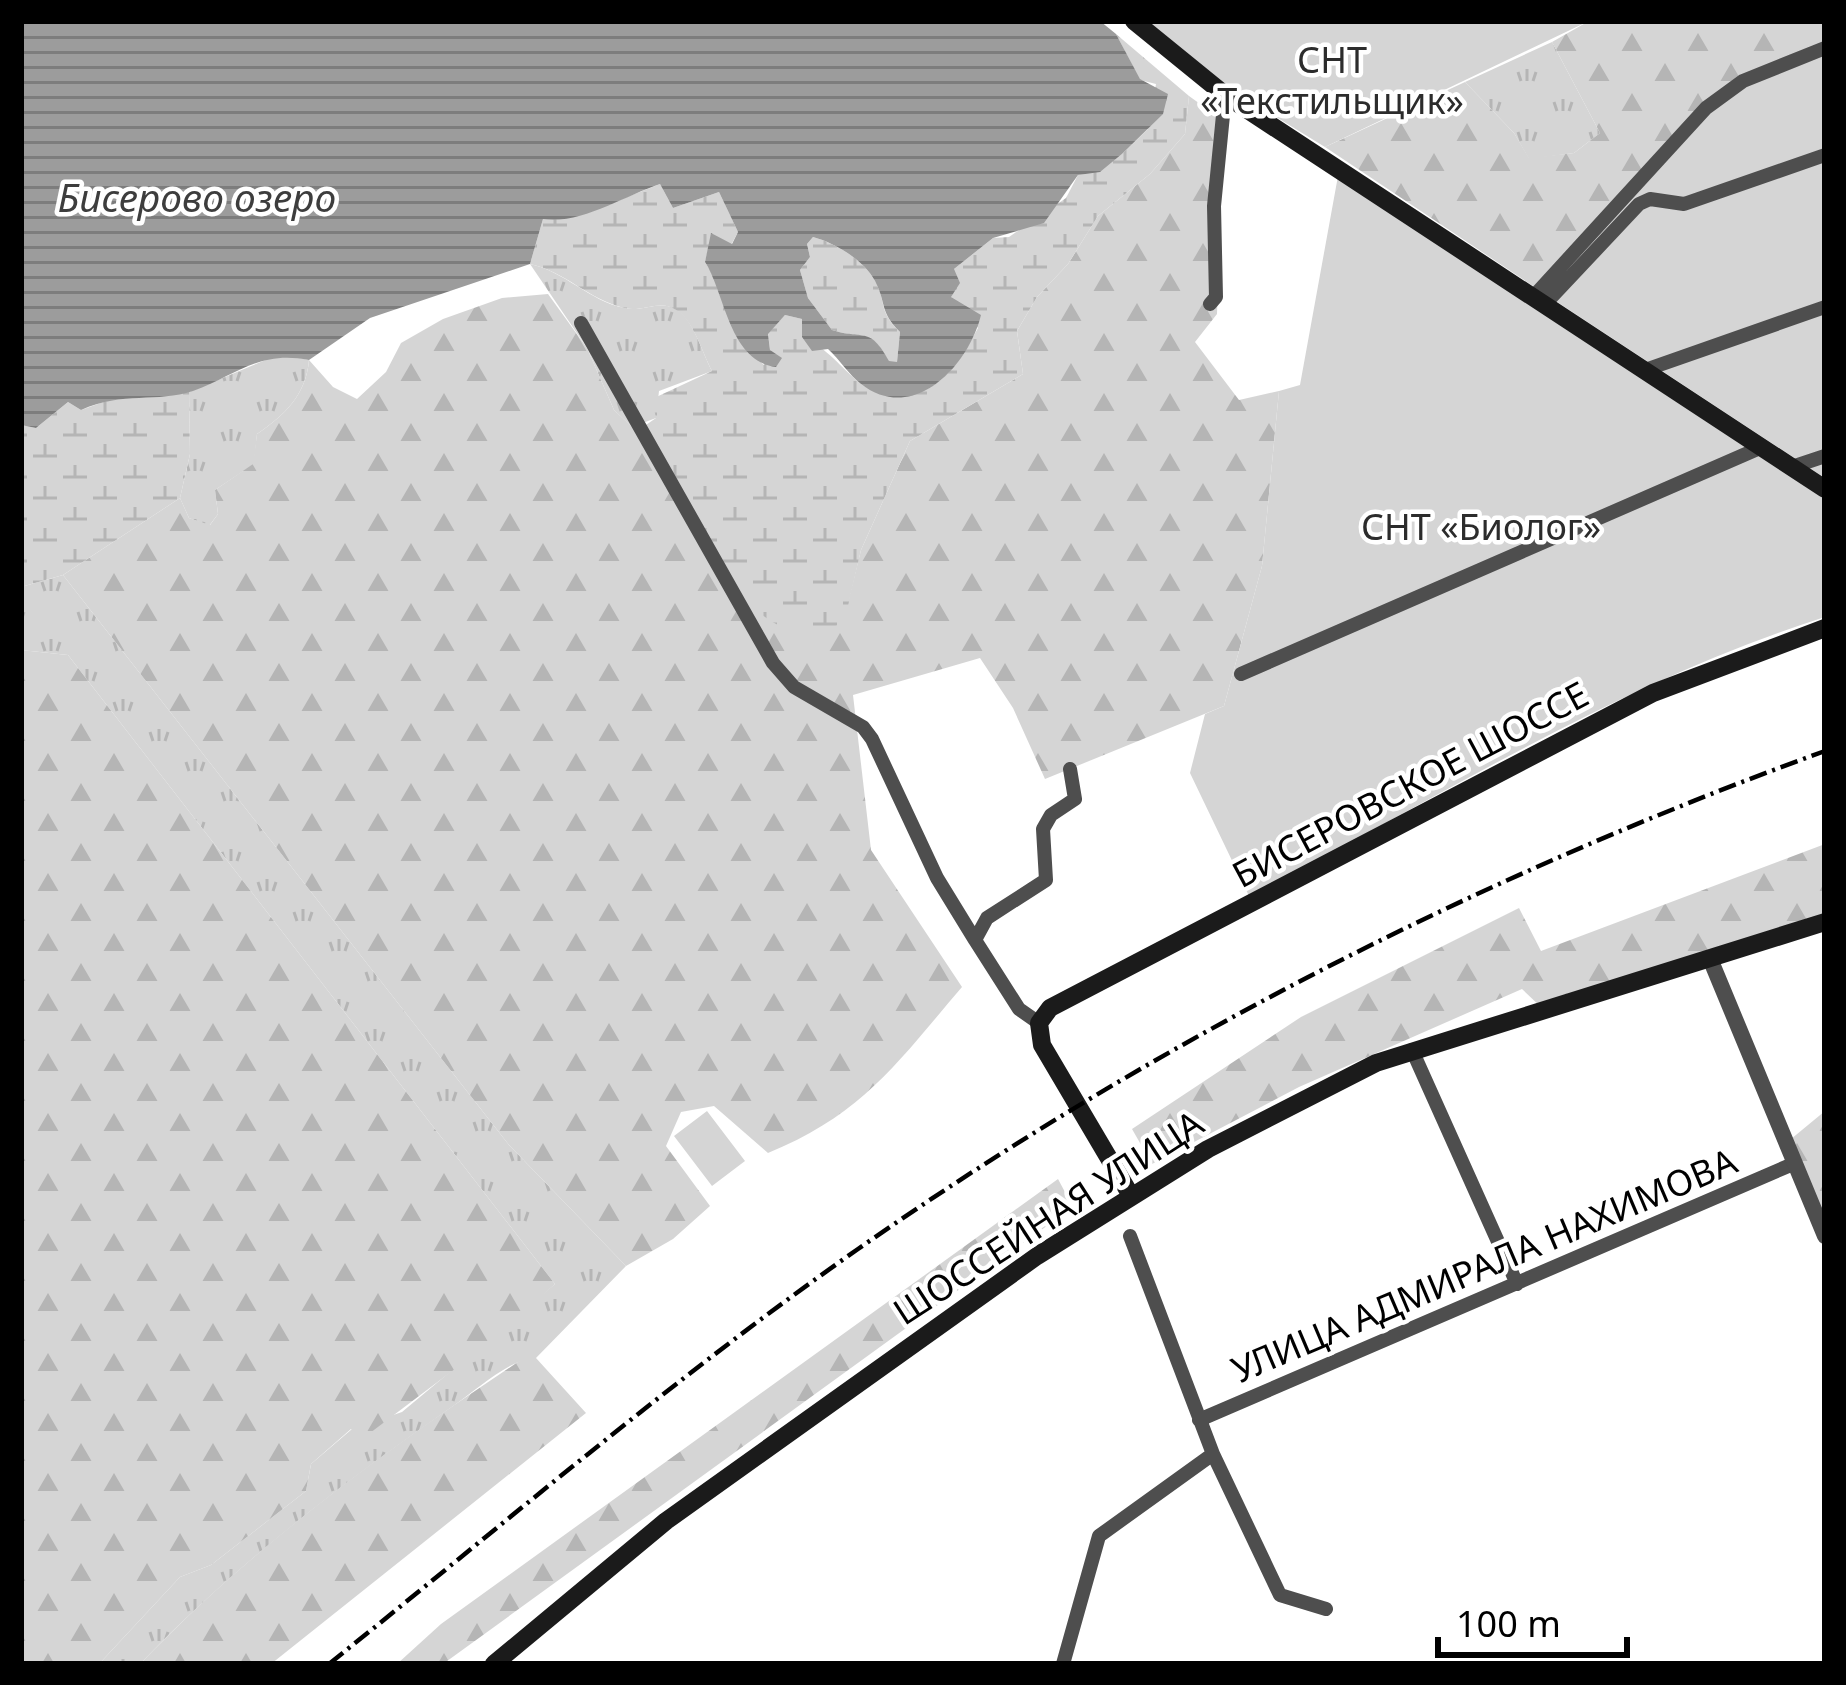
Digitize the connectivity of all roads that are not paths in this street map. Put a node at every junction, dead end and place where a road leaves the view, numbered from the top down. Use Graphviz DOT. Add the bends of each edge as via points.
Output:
graph roads {
  1 [pos="1134,21"];
  2 [pos="1825,48"];
  3 [pos="1225,95"];
  4 [pos="1825,155"];
  5 [pos="1539,300"];
  6 [pos="1210,304"];
  7 [pos="1825,307"];
  8 [pos="580,323"];
  9 [pos="1645,370"];
  10 [pos="1762,447"];
  11 [pos="1825,456"];
  12 [pos="1792,467"];
  13 [pos="1825,489"];
  14 [pos="1825,628"];
  15 [pos="1240,674"];
  16 [pos="1070,769"];
  17 [pos="1825,922"];
  18 [pos="975,940"];
  19 [pos="1711,961"];
  20 [pos="1039,1023"];
  21 [pos="1412,1050"];
  22 [pos="1793,1164"];
  23 [pos="1130,1194"];
  24 [pos="1130,1236"];
  25 [pos="1825,1236"];
  26 [pos="1517,1284"];
  27 [pos="1199,1420"];
  28 [pos="1214,1454"];
  29 [pos="1326,1609"];
  30 [pos="494,1664"];
  31 [pos="1063,1664"];
  1 -- 3 [label="main road"];
  2 -- 5 [label="street" via="1743,81 1706,108"];
  3 -- 5 [label="main road"];
  3 -- 6 [label="street"];
  4 -- 5 [label="street" via="1684,204 1639,204"];
  5 -- 9 [label="main road"];
  7 -- 9 [label="street"];
  8 -- 18 [label="street" via="773,663 794,687 863,727 883,755 937,878"];
  9 -- 10 [label="main road"];
  10 -- 12 [label="main road"];
  10 -- 15 [label="street"];
  11 -- 12 [label="street"];
  12 -- 13 [label="main road"];
  14 -- 20 [label="main road, БИСЕРОВСКОЕ ШОССЕ" via="1653,693 1064,1001"];
  16 -- 18 [label="street" via="1075,800 1043,829 1046,880 987,918"];
  17 -- 19 [label="main road, ШОССЕЙНАЯ УЛИЦА"];
  18 -- 20 [label="street" via="1019,1009"];
  19 -- 21 [label="main road, ШОССЕЙНАЯ УЛИЦА"];
  19 -- 22 [label="street"];
  20 -- 23 [label="main road" via="1042,1045"];
  21 -- 23 [label="main road, ШОССЕЙНАЯ УЛИЦА" via="1261,1120"];
  21 -- 26 [label="street"];
  22 -- 25 [label="street"];
  22 -- 26 [label="street, УЛИЦА АДМИРАЛА НАХИМОВА"];
  23 -- 30 [label="main road, ШОССЕЙНАЯ УЛИЦА" via="666,1521"];
  24 -- 27 [label="street"];
  26 -- 27 [label="street, УЛИЦА АДМИРАЛА НАХИМОВА"];
  27 -- 28 [label="street"];
  28 -- 29 [label="street" via="1280,1595"];
  28 -- 31 [label="street" via="1099,1536"];
}
